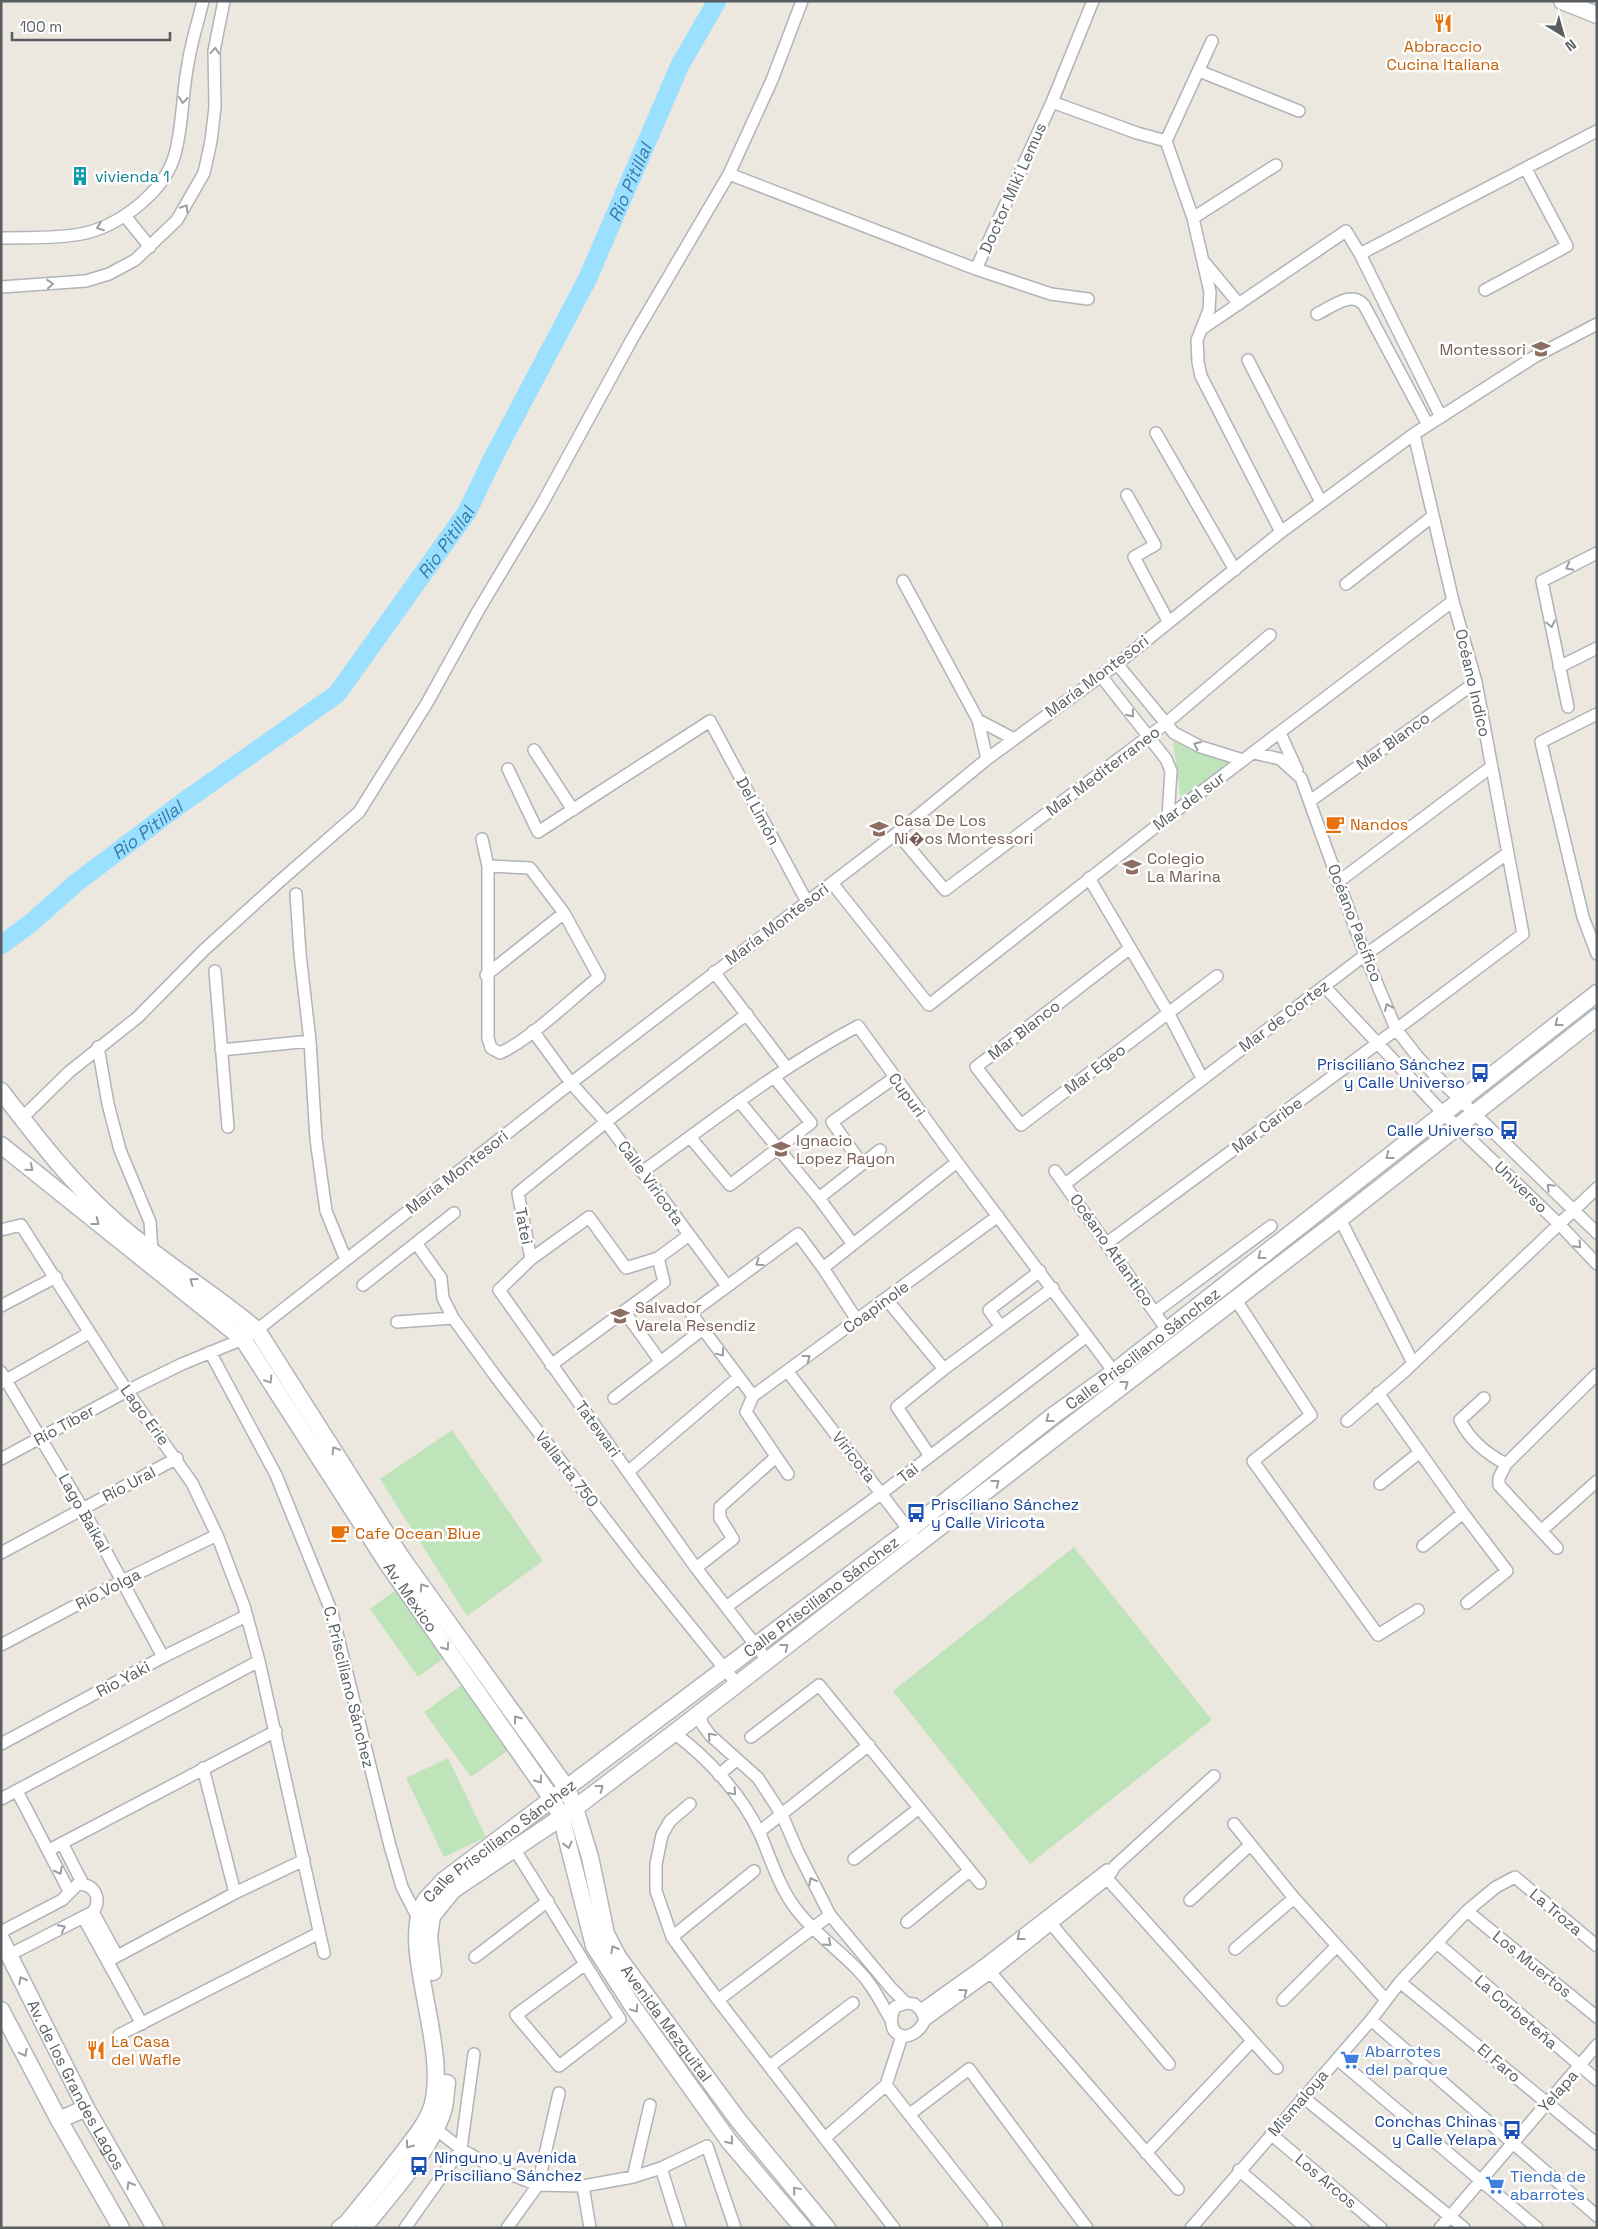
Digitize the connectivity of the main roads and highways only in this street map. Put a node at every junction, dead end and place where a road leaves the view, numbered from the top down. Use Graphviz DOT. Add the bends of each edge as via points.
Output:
graph roads {
  1 [pos="1562,1"];
  2 [pos="1597,16"];
  3 [pos="1597,994"];
  4 [pos="1597,1016"];
  5 [pos="1,1090"];
  6 [pos="1,1144"];
  7 [pos="566,1787"];
  8 [pos="552,1799"];
  9 [pos="575,1808"];
  10 [pos="561,1816"];
  11 [pos="1,1939"];
  12 [pos="1,2010"];
  13 [pos="86,2108"];
  14 [pos="59,2120"];
  15 [pos="431,2125"];
  16 [pos="121,2228"];
  17 [pos="155,2228"];
  18 [pos="340,2228"];
  19 [pos="364,2228"];
  20 [pos="803,2228"];
  21 [pos="827,2228"];
  1 -- 2 [label="main road"];
  3 -- 7 [label="main road, Calle Prisciliano Sánchez, one-way" via="909,1530"];
  9 -- 4 [label="main road, Calle Prisciliano Sánchez, one-way" via="1236,1300"];
  7 -- 5 [label="main road, Av. Mexico, one-way" via="401,1557 257,1330 116,1223 50,1155"];
  6 -- 8 [label="main road, Av. Mexico, one-way" via="243,1339 387,1563"];
  7 -- 8 [label="main road, Calle Prisciliano Sánchez"];
  7 -- 9 [label="main road, Avenida Mezquital"];
  8 -- 10 [label="main road, Avenida Mezquital"];
  8 -- 15 [label="main road, Calle Prisciliano Sánchez" via="443,1882 425,1902 419,1920 417,1945 437,2077"];
  9 -- 10 [label="main road, Calle Prisciliano Sánchez"];
  21 -- 9 [label="main road, Avenida Mezquital, one-way" via="738,2120 618,1956 606,1934 590,1857"];
  10 -- 15 [label="main road, Calle Prisciliano Sánchez" via="453,1890 432,1916 430,1952 445,2046 447,2082 443,2112"];
  10 -- 20 [label="main road, Avenida Mezquital, one-way" via="594,1946 729,2141"];
  13 -- 11 [label="main road, Av. de los Grandes Lagos, one-way"];
  12 -- 14 [label="main road, Av. de los Grandes Lagos, one-way"];
  13 -- 14 [label="main road"];
  17 -- 13 [label="main road, Av. de los Grandes Lagos, one-way"];
  14 -- 16 [label="main road, Av. de los Grandes Lagos"];
  15 -- 18 [label="main road, Calle Prisciliano Sánchez, one-way"];
  15 -- 19 [label="main road, Calle Prisciliano Sánchez" via="403,2179"];
}
